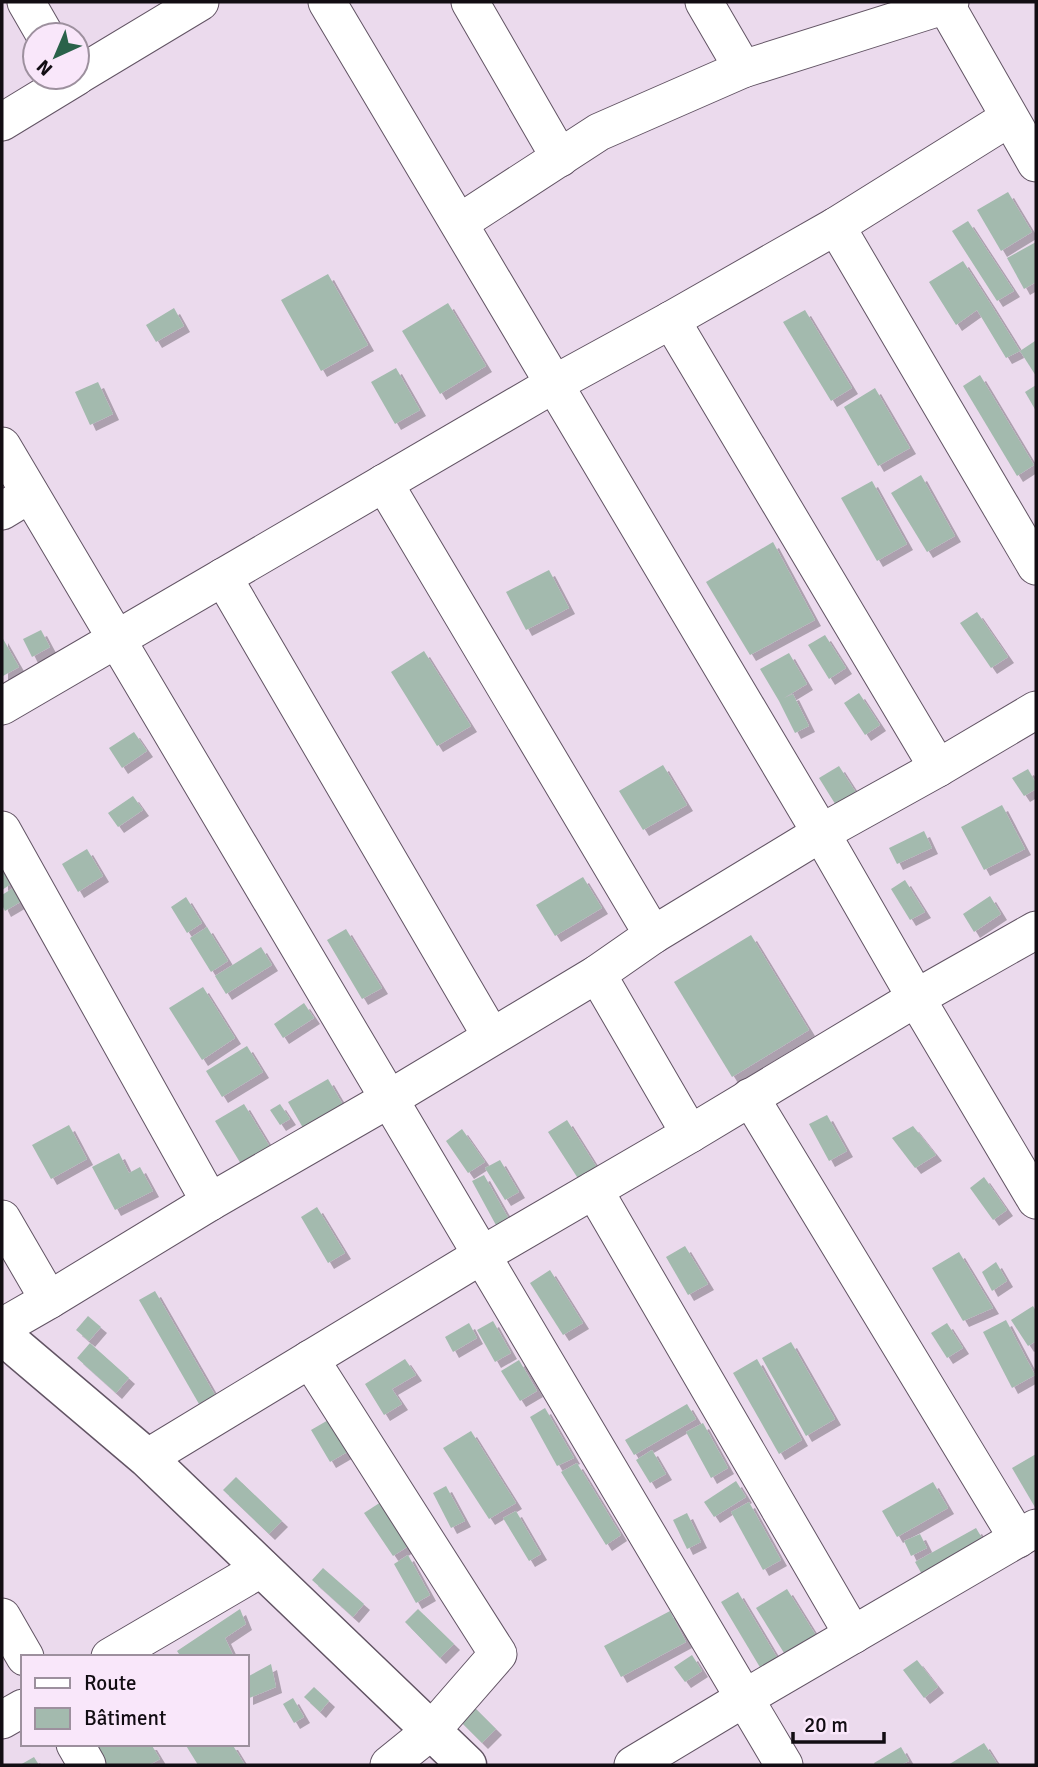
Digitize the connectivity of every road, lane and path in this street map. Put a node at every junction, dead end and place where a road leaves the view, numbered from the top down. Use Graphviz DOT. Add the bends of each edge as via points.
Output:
graph roads {
  1 [pos="26,2"];
  2 [pos="200,2"];
  3 [pos="327,2"];
  4 [pos="470,2"];
  5 [pos="704,2"];
  6 [pos="947,3"];
  7 [pos="37,21"];
  8 [pos="91,67"];
  9 [pos="743,69"];
  10 [pos="52,91"];
  11 [pos="1009,118"];
  12 [pos="2,122"];
  13 [pos="560,158"];
  14 [pos="1036,163"];
  15 [pos="459,223"];
  16 [pos="836,226"];
  17 [pos="671,320"];
  18 [pos="554,384"];
  19 [pos="2,446"];
  20 [pos="384,483"];
  21 [pos="16,503"];
  22 [pos="1036,566"];
  23 [pos="223,577"];
  24 [pos="116,639"];
  25 [pos="2,706"];
  26 [pos="1036,710"];
  27 [pos="938,768"];
  28 [pos="2,830"];
  29 [pos="821,833"];
  30 [pos="1036,930"];
  31 [pos="653,935"];
  32 [pos="597,974"];
  33 [pos="916,999"];
  34 [pos="491,1036"];
  35 [pos="750,1097"];
  36 [pos="389,1099"];
  37 [pos="690,1134"];
  38 [pos="594,1190"];
  39 [pos="1036,1200"];
  40 [pos="210,1202"];
  41 [pos="2,1219"];
  42 [pos="482,1255"];
  43 [pos="49,1300"];
  44 [pos="2,1327"];
  45 [pos="2,1335"];
  46 [pos="310,1359"];
  47 [pos="146,1458"];
  48 [pos="1027,1533"];
  49 [pos="262,1568"];
  50 [pos="2,1617"];
  51 [pos="853,1635"];
  52 [pos="23,1655"];
  53 [pos="113,1655"];
  54 [pos="743,1699"];
  55 [pos="21,1709"];
  56 [pos="2,1720"];
  57 [pos="431,1731"];
  58 [pos="76,1746"];
  59 [pos="87,1765"];
  60 [pos="389,1765"];
  61 [pos="467,1765"];
  62 [pos="633,1765"];
  63 [pos="784,1765"];
  1 -- 7 [label="street"];
  2 -- 8 [label="street"];
  3 -- 15 [label="street"];
  4 -- 13 [label="street"];
  5 -- 9 [label="street"];
  6 -- 9 [label="street"];
  6 -- 11 [label="street"];
  9 -- 13 [label="street" via="599,132"];
  10 -- 12 [label="street"];
  11 -- 14 [label="street"];
  11 -- 16 [label="street"];
  13 -- 15 [label="street"];
  15 -- 18 [label="street"];
  16 -- 17 [label="street"];
  16 -- 22 [label="street"];
  17 -- 18 [label="street"];
  17 -- 27 [label="street"];
  18 -- 20 [label="street"];
  18 -- 29 [label="street"];
  19 -- 21 [label="street"];
  20 -- 23 [label="street"];
  20 -- 31 [label="street"];
  21 -- 24 [label="street"];
  23 -- 24 [label="street"];
  23 -- 34 [label="street"];
  24 -- 25 [label="street"];
  24 -- 36 [label="street"];
  26 -- 27 [label="street"];
  27 -- 29 [label="street"];
  28 -- 40 [label="street"];
  29 -- 31 [label="street"];
  29 -- 33 [label="street"];
  30 -- 33 [label="street"];
  31 -- 32 [label="street"];
  32 -- 34 [label="street"];
  32 -- 37 [label="street"];
  33 -- 35 [label="street"];
  33 -- 39 [label="street"];
  34 -- 36 [label="street"];
  35 -- 37 [label="street"];
  35 -- 48 [label="street"];
  36 -- 40 [label="street"];
  36 -- 42 [label="street"];
  37 -- 38 [label="street"];
  38 -- 42 [label="street"];
  38 -- 51 [label="street"];
  40 -- 43 [label="street"];
  41 -- 43 [label="street"];
  42 -- 46 [label="street"];
  42 -- 54 [label="street"];
  43 -- 44 [label="street"];
  45 -- 47 [label="street"];
  46 -- 47 [label="street"];
  46 -- 57 [label="street" via="498,1654"];
  47 -- 49 [label="street"];
  48 -- 51 [label="street"];
  49 -- 53 [label="street"];
  49 -- 57 [label="street"];
  50 -- 52 [label="street"];
  51 -- 54 [label="street"];
  54 -- 62 [label="street"];
  54 -- 63 [label="street"];
  55 -- 56 [label="street"];
  57 -- 60 [label="street"];
  57 -- 61 [label="street"];
  58 -- 59 [label="street"];
}
